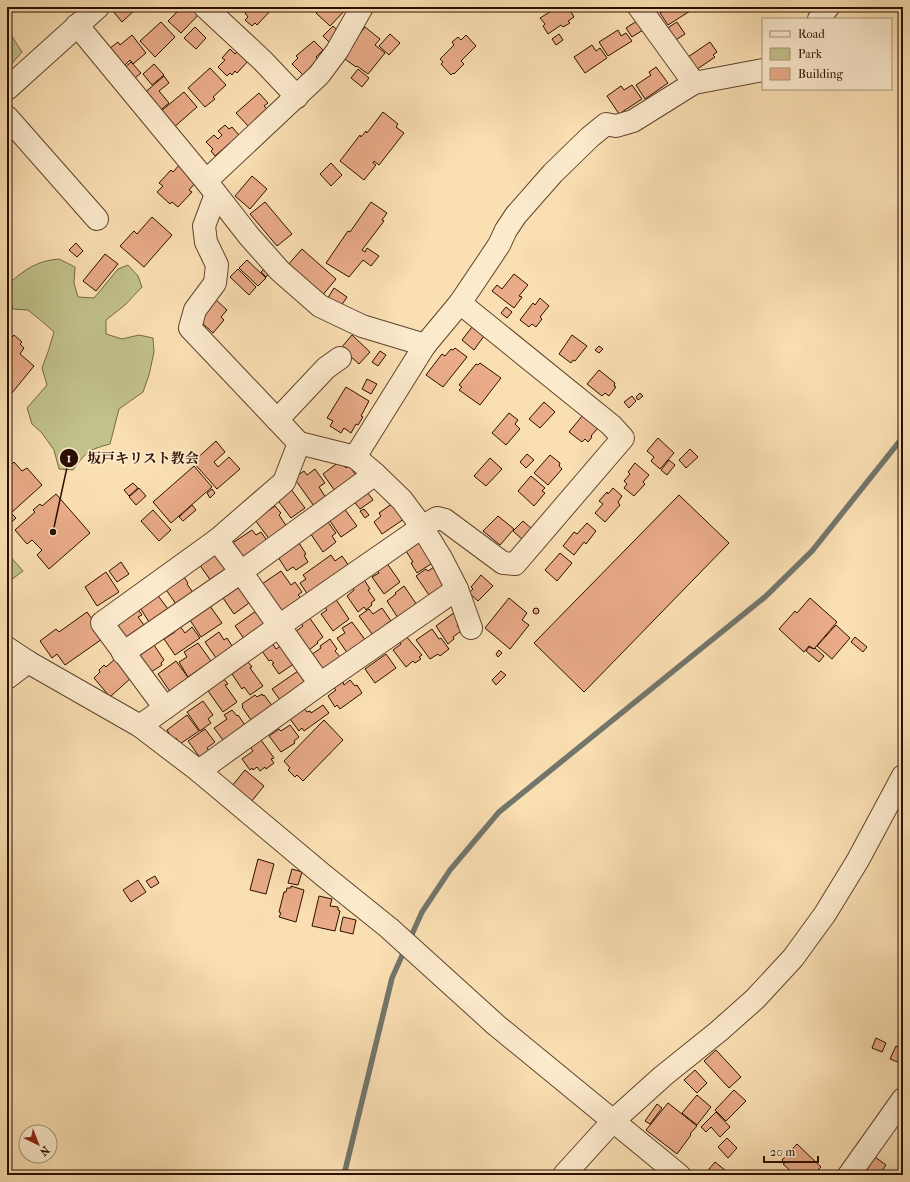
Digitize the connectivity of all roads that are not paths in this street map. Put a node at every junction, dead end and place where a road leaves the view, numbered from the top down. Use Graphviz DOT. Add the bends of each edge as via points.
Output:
graph roads {
  1 [pos="98,7"];
  2 [pos="206,7"];
  3 [pos="362,7"];
  4 [pos="639,7"];
  5 [pos="828,7"];
  6 [pos="820,18"];
  7 [pos="77,25"];
  8 [pos="762,70"];
  9 [pos="694,84"];
  10 [pos="7,89"];
  11 [pos="297,97"];
  12 [pos="7,116"];
  13 [pos="211,187"];
  14 [pos="97,219"];
  15 [pos="460,303"];
  16 [pos="424,345"];
  17 [pos="340,358"];
  18 [pos="277,420"];
  19 [pos="299,443"];
  20 [pos="354,457"];
  21 [pos="375,474"];
  22 [pos="422,527"];
  23 [pos="217,540"];
  24 [pos="241,572"];
  25 [pos="457,589"];
  26 [pos="279,626"];
  27 [pos="472,628"];
  28 [pos="7,648"];
  29 [pos="123,653"];
  30 [pos="28,662"];
  31 [pos="7,678"];
  32 [pos="320,684"];
  33 [pos="165,708"];
  34 [pos="140,726"];
  35 [pos="199,771"];
  36 [pos="903,776"];
  37 [pos="903,1099"];
  38 [pos="613,1121"];
  39 [pos="564,1175"];
  40 [pos="680,1175"];
  41 [pos="849,1175"];
  1 -- 7 [label="street"];
  2 -- 11 [label="street"];
  3 -- 11 [label="street" via="319,75"];
  4 -- 9 [label="street"];
  5 -- 6 [label="street"];
  7 -- 10 [label="street"];
  7 -- 13 [label="street"];
  8 -- 9 [label="street"];
  9 -- 15 [label="street" via="633,121 616,126 606,124 590,137 553,173 516,215"];
  11 -- 13 [label="street"];
  12 -- 14 [label="street"];
  13 -- 16 [label="street" via="280,271 320,306 362,326"];
  13 -- 18 [label="street" via="204,226 206,242 217,265 215,283 195,310 190,328"];
  15 -- 16 [label="street"];
  15 -- 22 [label="street" via="611,425 623,438 515,564 503,563 445,520 437,518"];
  16 -- 20 [label="street"];
  17 -- 18 [label="street" via="326,368"];
  18 -- 19 [label="street"];
  19 -- 20 [label="street"];
  19 -- 23 [label="street" via="284,482"];
  20 -- 21 [label="street"];
  21 -- 22 [label="street" via="402,500"];
  21 -- 24 [label="street"];
  22 -- 25 [label="street"];
  22 -- 26 [label="street"];
  23 -- 24 [label="street"];
  23 -- 29 [label="street" via="102,623"];
  24 -- 26 [label="street"];
  24 -- 29 [label="street"];
  25 -- 27 [label="street"];
  25 -- 32 [label="street"];
  26 -- 32 [label="street"];
  26 -- 33 [label="street"];
  28 -- 30 [label="street"];
  29 -- 33 [label="street"];
  30 -- 31 [label="street"];
  30 -- 34 [label="street"];
  32 -- 35 [label="street"];
  33 -- 34 [label="street"];
  34 -- 35 [label="street"];
  35 -- 38 [label="street" via="388,928 496,1025"];
  36 -- 38 [label="street" via="858,860 793,958 755,999"];
  37 -- 41 [label="street"];
  38 -- 39 [label="street"];
  38 -- 40 [label="street"];
}
